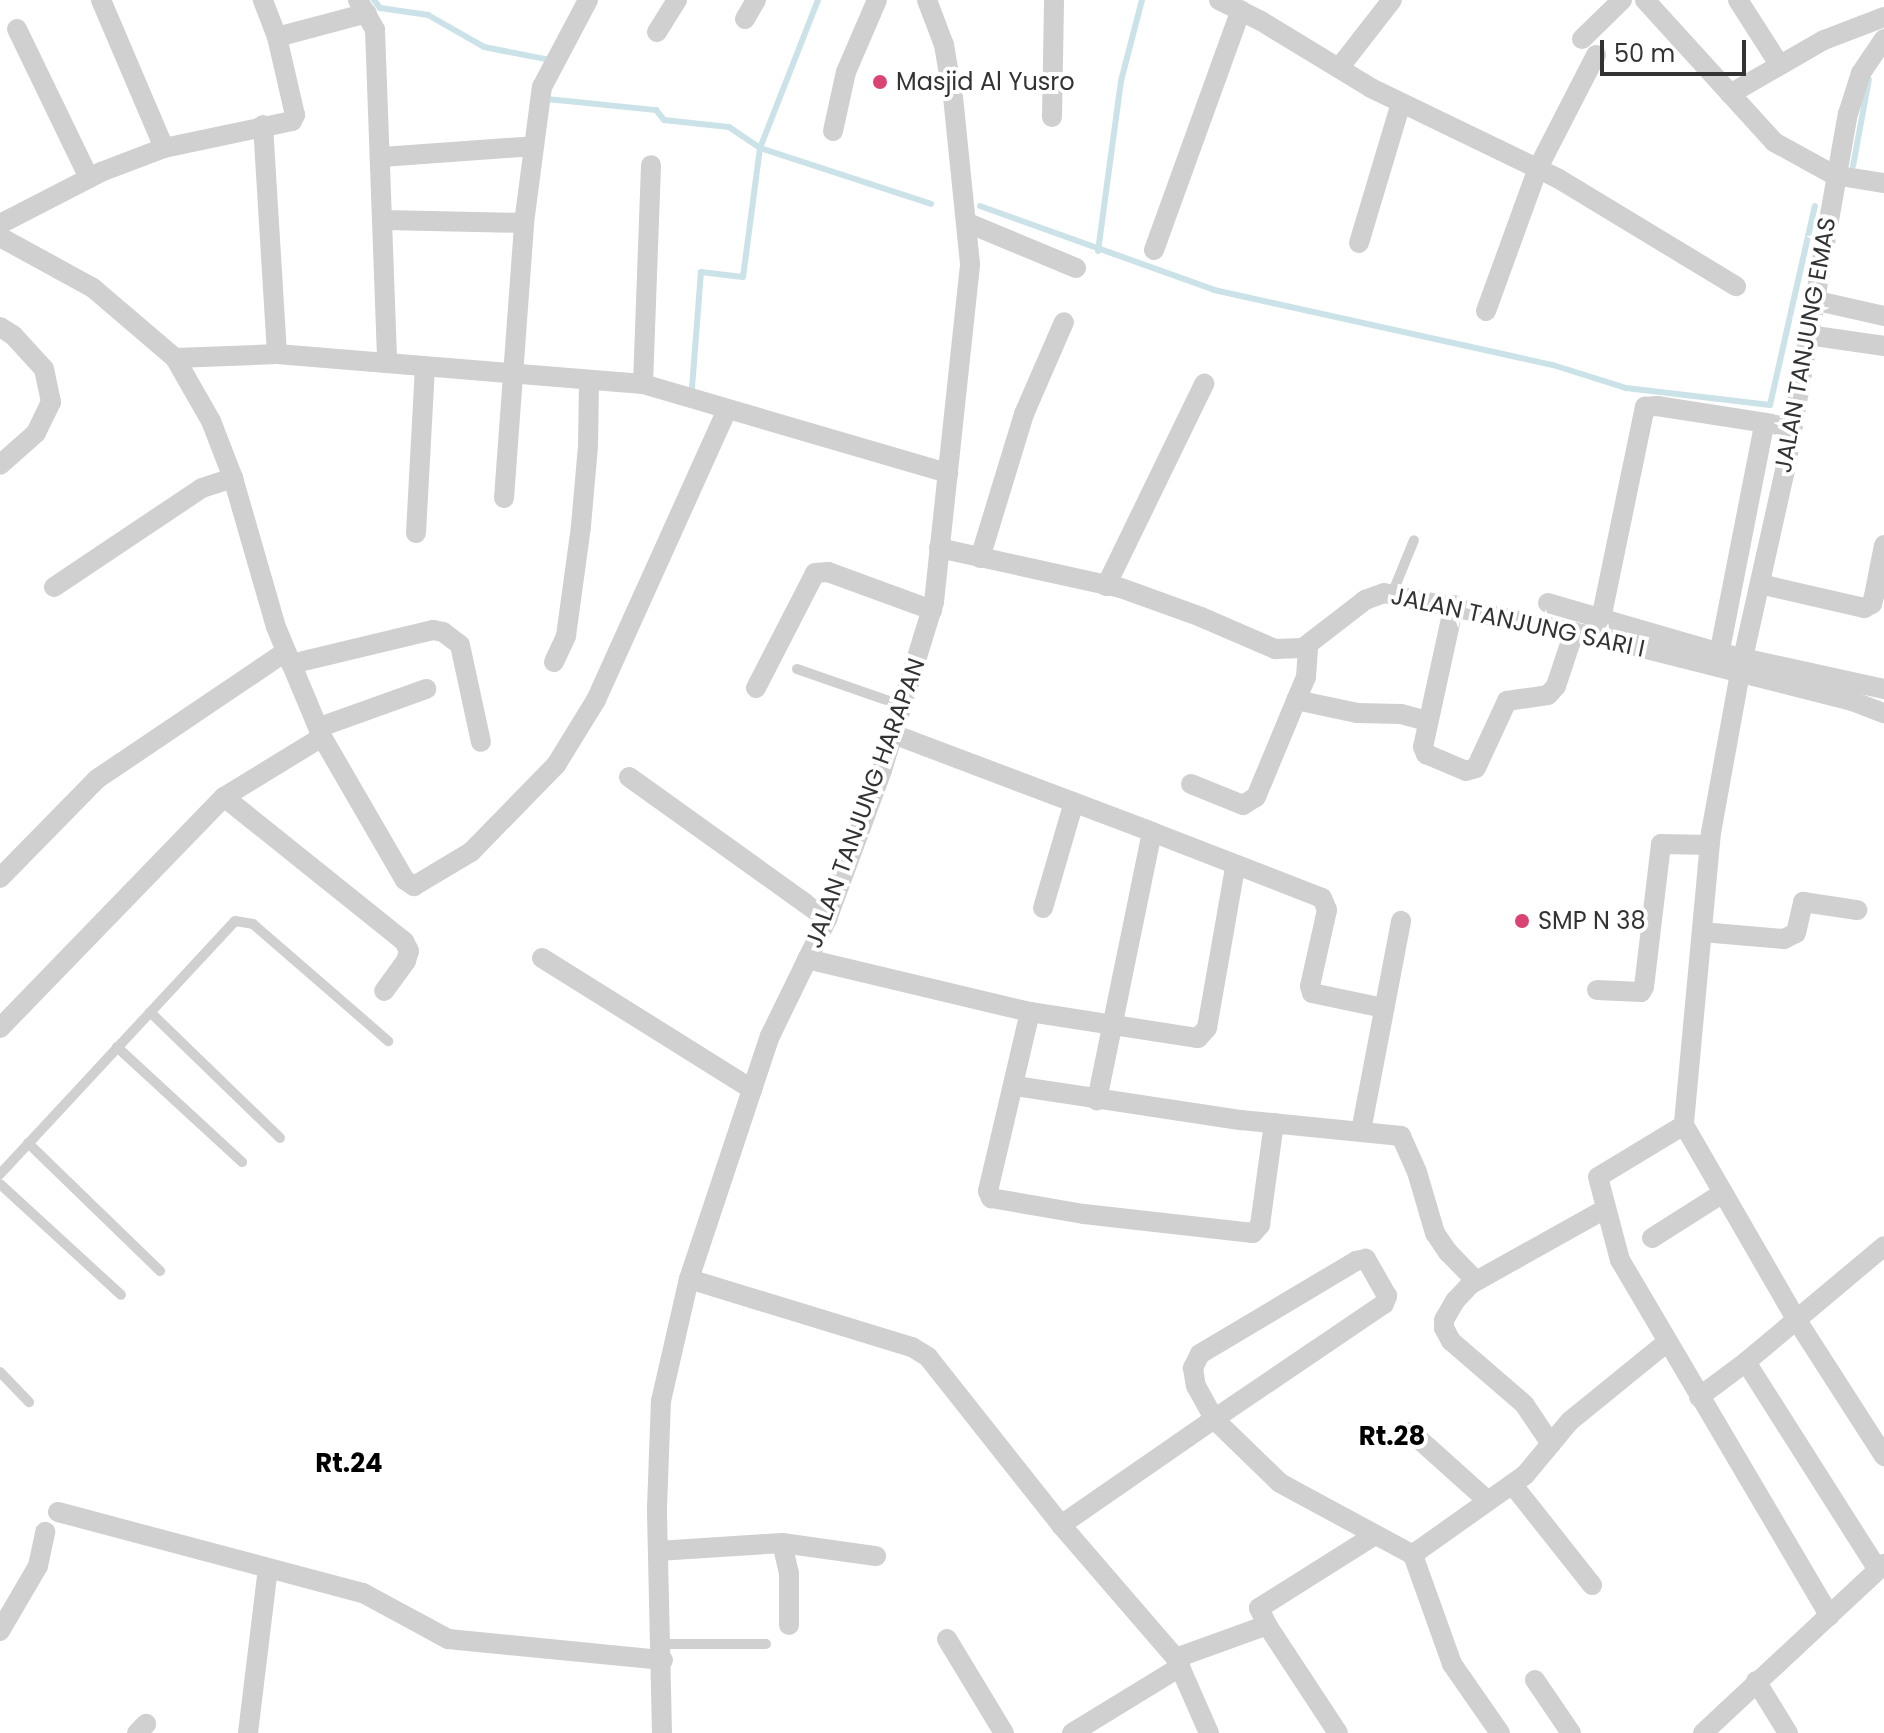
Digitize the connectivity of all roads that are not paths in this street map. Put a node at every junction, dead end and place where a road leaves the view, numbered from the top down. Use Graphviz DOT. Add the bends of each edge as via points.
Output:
graph roads {
  1 [pos="101,0"];
  2 [pos="263,0"];
  3 [pos="588,0"];
  4 [pos="677,0"];
  5 [pos="756,0"];
  6 [pos="877,0"];
  7 [pos="1054,0"];
  8 [pos="1219,0"];
  9 [pos="1392,0"];
  10 [pos="1622,0"];
  11 [pos="1645,0"];
  12 [pos="1738,0"];
  13 [pos="930,1"];
  14 [pos="362,6"];
  15 [pos="1241,10"];
  16 [pos="1884,17"];
  17 [pos="745,19"];
  18 [pos="17,29"];
  19 [pos="657,32"];
  20 [pos="277,37"];
  21 [pos="1884,39"];
  22 [pos="1779,64"];
  23 [pos="1339,68"];
  24 [pos="1730,94"];
  25 [pos="1401,103"];
  26 [pos="1052,117"];
  27 [pos="263,125"];
  28 [pos="833,131"];
  29 [pos="534,146"];
  30 [pos="164,148"];
  31 [pos="382,157"];
  32 [pos="651,165"];
  33 [pos="1538,168"];
  34 [pos="1834,175"];
  35 [pos="89,178"];
  36 [pos="1884,183"];
  37 [pos="383,220"];
  38 [pos="524,223"];
  39 [pos="968,223"];
  40 [pos="0,224"];
  41 [pos="0,237"];
  42 [pos="1359,243"];
  43 [pos="1154,250"];
  44 [pos="1076,268"];
  45 [pos="1736,286"];
  46 [pos="1486,311"];
  47 [pos="1884,316"];
  48 [pos="1811,318"];
  49 [pos="1064,322"];
  50 [pos="0,327"];
  51 [pos="1884,346"];
  52 [pos="277,354"];
  53 [pos="175,358"];
  54 [pos="387,362"];
  55 [pos="425,367"];
  56 [pos="511,373"];
  57 [pos="589,382"];
  58 [pos="643,384"];
  59 [pos="1204,384"];
  60 [pos="727,410"];
  61 [pos="1764,425"];
  62 [pos="1792,427"];
  63 [pos="0,465"];
  64 [pos="948,473"];
  65 [pos="233,478"];
  66 [pos="504,498"];
  67 [pos="416,533"];
  68 [pos="1414,540"];
  69 [pos="1884,545"];
  70 [pos="939,548"];
  71 [pos="980,558"];
  72 [pos="1760,584"];
  73 [pos="1106,586"];
  74 [pos="54,587"];
  75 [pos="1392,594"];
  76 [pos="1548,603"];
  77 [pos="1454,605"];
  78 [pos="932,610"];
  79 [pos="1601,619"];
  80 [pos="1574,632"];
  81 [pos="1308,645"];
  82 [pos="288,658"];
  83 [pos="1718,660"];
  84 [pos="554,662"];
  85 [pos="1742,666"];
  86 [pos="797,669"];
  87 [pos="756,688"];
  88 [pos="426,689"];
  89 [pos="1884,689"];
  90 [pos="1296,700"];
  91 [pos="903,706"];
  92 [pos="1884,713"];
  93 [pos="1427,721"];
  94 [pos="321,732"];
  95 [pos="893,734"];
  96 [pos="481,742"];
  97 [pos="629,777"];
  98 [pos="1191,784"];
  99 [pos="224,797"];
  100 [pos="1074,802"];
  101 [pos="1152,832"];
  102 [pos="1709,845"];
  103 [pos="1235,867"];
  104 [pos="0,878"];
  105 [pos="1043,908"];
  106 [pos="1857,910"];
  107 [pos="827,919"];
  108 [pos="1401,921"];
  109 [pos="1702,932"];
  110 [pos="542,958"];
  111 [pos="807,959"];
  112 [pos="1597,990"];
  113 [pos="384,991"];
  114 [pos="1383,1008"];
  115 [pos="150,1012"];
  116 [pos="1030,1012"];
  117 [pos="1110,1024"];
  118 [pos="0,1028"];
  119 [pos="388,1041"];
  120 [pos="117,1047"];
  121 [pos="1015,1086"];
  122 [pos="752,1089"];
  123 [pos="1097,1100"];
  124 [pos="1274,1123"];
  125 [pos="1684,1125"];
  126 [pos="1361,1131"];
  127 [pos="280,1138"];
  128 [pos="28,1143"];
  129 [pos="242,1162"];
  130 [pos="0,1174"];
  131 [pos="0,1184"];
  132 [pos="1723,1193"];
  133 [pos="1605,1209"];
  134 [pos="1652,1238"];
  135 [pos="1884,1246"];
  136 [pos="160,1271"];
  137 [pos="689,1279"];
  138 [pos="1476,1281"];
  139 [pos="121,1295"];
  140 [pos="1796,1319"];
  141 [pos="1666,1343"];
  142 [pos="1746,1362"];
  143 [pos="0,1372"];
  144 [pos="1699,1397"];
  145 [pos="29,1402"];
  146 [pos="1214,1419"];
  147 [pos="1411,1432"];
  148 [pos="1551,1444"];
  149 [pos="1884,1456"];
  150 [pos="1512,1484"];
  151 [pos="1488,1501"];
  152 [pos="58,1512"];
  153 [pos="1061,1525"];
  154 [pos="45,1532"];
  155 [pos="1375,1535"];
  156 [pos="782,1543"];
  157 [pos="658,1551"];
  158 [pos="1412,1555"];
  159 [pos="876,1556"];
  160 [pos="1881,1567"];
  161 [pos="268,1568"];
  162 [pos="1592,1585"];
  163 [pos="1830,1616"];
  164 [pos="789,1625"];
  165 [pos="1267,1625"];
  166 [pos="0,1631"];
  167 [pos="947,1639"];
  168 [pos="766,1644"];
  169 [pos="662,1652"];
  170 [pos="1178,1662"];
  171 [pos="1535,1680"];
  172 [pos="1756,1681"];
  173 [pos="250,1732"];
  174 [pos="662,1733"];
  175 [pos="1004,1733"];
  176 [pos="1072,1733"];
  177 [pos="1209,1733"];
  178 [pos="1338,1733"];
  179 [pos="1500,1733"];
  180 [pos="1571,1733"];
  181 [pos="1703,1733"];
  182 [pos="1788,1733"];
  1 -- 30 [label="street"];
  2 -- 20 [label="street"];
  3 -- 29 [label="street" via="551,68"];
  4 -- 19 [label="street"];
  5 -- 17 [label="street"];
  6 -- 28 [label="street" via="846,72"];
  7 -- 26 [label="street"];
  8 -- 15 [label="street"];
  9 -- 23 [label="street"];
  10 -- 33 [label="street" via="1589,47"];
  11 -- 24 [label="street"];
  12 -- 22 [label="street"];
  13 -- 39 [label="street, JALAN TANJUNG HARAPAN" via="949,72"];
  14 -- 20 [label="street"];
  14 -- 31 [label="street" via="375,30"];
  15 -- 23 [label="street"];
  15 -- 43 [label="street"];
  16 -- 22 [label="street" via="1847,29"];
  18 -- 35 [label="street"];
  20 -- 27 [label="street" via="295,115 289,123"];
  21 -- 34 [label="street, JALAN TANJUNG EMAS" via="1857,83"];
  22 -- 24 [label="street"];
  23 -- 25 [label="street"];
  24 -- 34 [label="street" via="1774,142"];
  25 -- 33 [label="street"];
  25 -- 42 [label="street"];
  27 -- 30 [label="street"];
  27 -- 52 [label="street"];
  29 -- 31 [label="street"];
  29 -- 38 [label="street"];
  30 -- 35 [label="street"];
  31 -- 37 [label="street"];
  32 -- 58 [label="street"];
  33 -- 45 [label="street"];
  33 -- 46 [label="street"];
  34 -- 36 [label="street"];
  34 -- 48 [label="street, JALAN TANJUNG EMAS"];
  35 -- 40 [label="street"];
  37 -- 38 [label="street"];
  37 -- 54 [label="street"];
  38 -- 56 [label="street"];
  39 -- 44 [label="street"];
  39 -- 64 [label="street, JALAN TANJUNG HARAPAN" via="970,278"];
  41 -- 53 [label="street" via="93,288"];
  47 -- 48 [label="street"];
  48 -- 51 [label="street"];
  48 -- 62 [label="street, JALAN TANJUNG EMAS"];
  49 -- 71 [label="street" via="1024,414"];
  50 -- 63 [label="street" via="44,369 51,402 36,433"];
  52 -- 53 [label="street"];
  52 -- 54 [label="street"];
  53 -- 65 [label="street" via="211,421"];
  54 -- 55 [label="street"];
  55 -- 56 [label="street"];
  55 -- 67 [label="street"];
  56 -- 57 [label="street"];
  56 -- 66 [label="street"];
  57 -- 58 [label="street"];
  57 -- 84 [label="street" via="581,526 566,636"];
  58 -- 60 [label="street"];
  59 -- 73 [label="street"];
  60 -- 64 [label="street"];
  60 -- 94 [label="street" via="596,700 556,765 471,852 412,886"];
  61 -- 62 [label="street"];
  61 -- 79 [label="street" via="1645,407"];
  61 -- 83 [label="street"];
  62 -- 72 [label="street, JALAN TANJUNG EMAS"];
  64 -- 70 [label="street, JALAN TANJUNG HARAPAN"];
  65 -- 74 [label="street" via="202,488"];
  65 -- 82 [label="street"];
  68 -- 75 [label="lane"];
  69 -- 72 [label="street" via="1872,604 1864,608"];
  70 -- 71 [label="street"];
  70 -- 78 [label="street, JALAN TANJUNG HARAPAN"];
  71 -- 73 [label="street"];
  72 -- 85 [label="street, JALAN TANJUNG EMAS"];
  73 -- 81 [label="street" via="1174,606 1275,649"];
  75 -- 77 [label="street, JALAN TANJUNG SARI I"];
  75 -- 81 [label="street, JALAN TANJUNG SARI I" via="1369,598"];
  76 -- 79 [label="street"];
  77 -- 80 [label="street, JALAN TANJUNG SARI I"];
  77 -- 93 [label="street"];
  78 -- 87 [label="street" via="828,572 815,573"];
  78 -- 91 [label="street, JALAN TANJUNG HARAPAN"];
  79 -- 83 [label="street"];
  80 -- 83 [label="street, JALAN TANJUNG SARI I"];
  80 -- 93 [label="street" via="1556,686 1542,699 1507,701 1476,768 1466,771 1426,754"];
  81 -- 90 [label="street" via="1306,677"];
  82 -- 94 [label="street"];
  82 -- 96 [label="street" via="443,632 460,645"];
  82 -- 104 [label="street" via="97,779"];
  83 -- 85 [label="street, JALAN TANJUNG SARI I"];
  85 -- 89 [label="street"];
  85 -- 92 [label="street, JALAN TANJUNG SARI I"];
  85 -- 102 [label="street, JALAN TANJUNG EMAS"];
  86 -- 91 [label="lane"];
  88 -- 94 [label="street"];
  90 -- 93 [label="street"];
  90 -- 98 [label="street" via="1249,804"];
  91 -- 95 [label="street, JALAN TANJUNG HARAPAN"];
  94 -- 99 [label="street"];
  95 -- 100 [label="street"];
  95 -- 107 [label="street, JALAN TANJUNG HARAPAN"];
  97 -- 107 [label="street"];
  99 -- 113 [label="street" via="404,941 406,961"];
  99 -- 118 [label="street"];
  100 -- 101 [label="street"];
  100 -- 105 [label="street"];
  101 -- 103 [label="street"];
  101 -- 117 [label="street"];
  102 -- 109 [label="street, JALAN TANJUNG EMAS"];
  102 -- 112 [label="street" via="1661,844 1644,987 1641,992"];
  103 -- 114 [label="street" via="1322,898 1327,910 1312,993"];
  103 -- 117 [label="street" via="1204,1034 1198,1038"];
  106 -- 109 [label="street" via="1803,902 1796,933 1784,939"];
  107 -- 111 [label="street, JALAN TANJUNG HARAPAN"];
  108 -- 114 [label="street"];
  109 -- 125 [label="street, JALAN TANJUNG EMAS"];
  110 -- 122 [label="street"];
  111 -- 116 [label="street"];
  111 -- 122 [label="street, JALAN TANJUNG HARAPAN" via="770,1036"];
  114 -- 126 [label="street"];
  115 -- 119 [label="lane" via="235,921 243,921 253,924"];
  115 -- 120 [label="lane"];
  115 -- 127 [label="lane"];
  116 -- 117 [label="street"];
  116 -- 121 [label="street"];
  117 -- 123 [label="street"];
  120 -- 128 [label="lane"];
  120 -- 129 [label="lane"];
  121 -- 123 [label="street"];
  121 -- 124 [label="street" via="989,1195 1084,1214 1255,1232"];
  122 -- 137 [label="street, JALAN TANJUNG HARAPAN"];
  123 -- 124 [label="street"];
  124 -- 126 [label="street"];
  125 -- 132 [label="street"];
  125 -- 133 [label="street" via="1601,1173 1597,1181"];
  126 -- 138 [label="street" via="1396,1134 1404,1140 1435,1233"];
  128 -- 130 [label="lane"];
  128 -- 136 [label="lane"];
  131 -- 139 [label="lane"];
  132 -- 134 [label="street"];
  132 -- 140 [label="street"];
  133 -- 138 [label="street"];
  133 -- 141 [label="street" via="1620,1260"];
  135 -- 140 [label="street"];
  137 -- 153 [label="street" via="912,1347 928,1357"];
  137 -- 157 [label="street, JALAN TANJUNG HARAPAN" via="661,1401"];
  138 -- 148 [label="street" via="1448,1310 1446,1334 1524,1404"];
  140 -- 142 [label="street"];
  140 -- 149 [label="street"];
  141 -- 144 [label="street"];
  141 -- 148 [label="street" via="1570,1421"];
  142 -- 144 [label="street"];
  142 -- 160 [label="street"];
  143 -- 145 [label="lane"];
  144 -- 163 [label="street"];
  146 -- 146 [label="street" via="1384,1304 1387,1296 1370,1262 1356,1261 1200,1354 1194,1377"];
  146 -- 153 [label="street"];
  146 -- 155 [label="street" via="1280,1483"];
  147 -- 151 [label="street"];
  148 -- 150 [label="street"];
  150 -- 151 [label="street"];
  150 -- 162 [label="street"];
  151 -- 158 [label="street"];
  152 -- 161 [label="street"];
  153 -- 170 [label="street"];
  154 -- 166 [label="street" via="38,1566"];
  155 -- 158 [label="street"];
  155 -- 165 [label="street" via="1259,1608"];
  156 -- 157 [label="street"];
  156 -- 159 [label="street"];
  156 -- 164 [label="street" via="789,1573"];
  157 -- 169 [label="street, JALAN TANJUNG HARAPAN"];
  158 -- 179 [label="street" via="1452,1664"];
  160 -- 163 [label="street"];
  161 -- 169 [label="street" via="363,1593 448,1639"];
  161 -- 173 [label="street"];
  163 -- 172 [label="street"];
  165 -- 170 [label="street"];
  165 -- 178 [label="street"];
  167 -- 175 [label="street"];
  168 -- 169 [label="lane"];
  169 -- 174 [label="street, JALAN TANJUNG HARAPAN"];
  170 -- 176 [label="street"];
  170 -- 177 [label="street"];
  171 -- 180 [label="street"];
  172 -- 181 [label="street"];
  172 -- 182 [label="street"];
}
